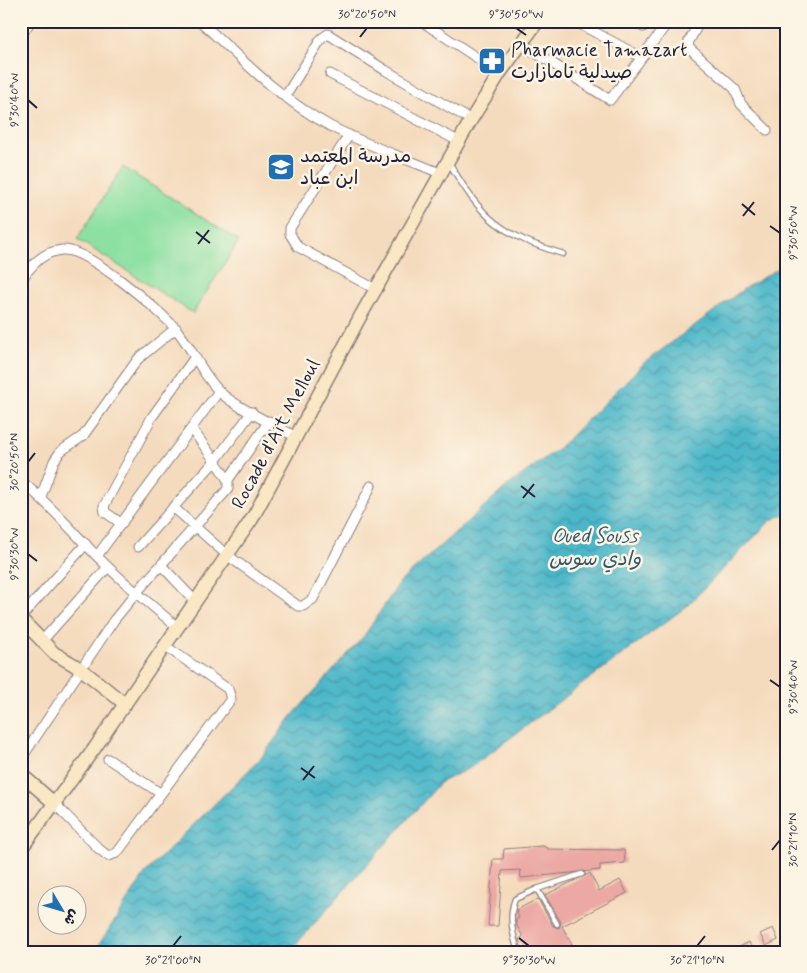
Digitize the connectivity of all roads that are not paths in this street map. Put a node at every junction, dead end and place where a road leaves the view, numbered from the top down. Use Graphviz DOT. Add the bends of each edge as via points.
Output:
graph roads {
  1 [pos="31,21"];
  2 [pos="200,21"];
  3 [pos="421,21"];
  4 [pos="538,21"];
  5 [pos="574,21"];
  6 [pos="634,21"];
  7 [pos="669,21"];
  8 [pos="700,21"];
  9 [pos="643,26"];
  10 [pos="21,35"];
  11 [pos="522,44"];
  12 [pos="640,56"];
  13 [pos="500,73"];
  14 [pos="330,74"];
  15 [pos="285,97"];
  16 [pos="471,120"];
  17 [pos="767,130"];
  18 [pos="349,135"];
  19 [pos="460,142"];
  20 [pos="449,162"];
  21 [pos="442,174"];
  22 [pos="563,254"];
  23 [pos="22,277"];
  24 [pos="377,290"];
  25 [pos="176,328"];
  26 [pos="195,357"];
  27 [pos="219,391"];
  28 [pos="252,412"];
  29 [pos="268,420"];
  30 [pos="192,429"];
  31 [pos="296,436"];
  32 [pos="215,461"];
  33 [pos="228,480"];
  34 [pos="21,481"];
  35 [pos="371,486"];
  36 [pos="41,497"];
  37 [pos="173,507"];
  38 [pos="122,524"];
  39 [pos="195,526"];
  40 [pos="86,544"];
  41 [pos="138,547"];
  42 [pos="97,556"];
  43 [pos="227,556"];
  44 [pos="162,564"];
  45 [pos="108,566"];
  46 [pos="137,592"];
  47 [pos="195,601"];
  48 [pos="21,618"];
  49 [pos="177,627"];
  50 [pos="42,641"];
  51 [pos="165,646"];
  52 [pos="81,669"];
  53 [pos="125,704"];
  54 [pos="21,759"];
  55 [pos="108,759"];
  56 [pos="21,774"];
  57 [pos="160,794"];
  58 [pos="54,803"];
  59 [pos="21,849"];
  60 [pos="582,874"];
  61 [pos="537,889"];
  62 [pos="556,924"];
  63 [pos="518,952"];
  1 -- 10 [label="street"];
  2 -- 15 [label="street"];
  3 -- 13 [label="street"];
  4 -- 11 [label="street, Rocade d'Aït Melloul"];
  5 -- 12 [label="street"];
  6 -- 9 [label="street"];
  7 -- 12 [label="street"];
  8 -- 17 [label="street" via="688,46 734,89 741,104"];
  11 -- 12 [label="street" via="607,100 612,98"];
  11 -- 13 [label="street, Rocade d'Aït Melloul"];
  13 -- 16 [label="street, Rocade d'Aït Melloul"];
  14 -- 19 [label="street"];
  15 -- 16 [label="street" via="321,38 328,34"];
  15 -- 18 [label="street"];
  16 -- 19 [label="street, Rocade d'Aït Melloul"];
  18 -- 21 [label="street"];
  18 -- 24 [label="street" via="290,228 290,234 298,247"];
  19 -- 20 [label="street, Rocade d'Aït Melloul"];
  20 -- 21 [label="street, Rocade d'Aït Melloul"];
  20 -- 22 [label="lane" via="471,200 510,234"];
  21 -- 24 [label="street, Rocade d'Aït Melloul"];
  23 -- 25 [label="street" via="37,258 63,249 78,252 123,283"];
  24 -- 31 [label="street, Rocade d'Aït Melloul"];
  25 -- 26 [label="street"];
  25 -- 36 [label="street" via="138,359 83,436 61,451"];
  26 -- 27 [label="street"];
  26 -- 38 [label="street" via="152,417 104,506 105,512"];
  27 -- 28 [label="street"];
  27 -- 30 [label="street"];
  28 -- 29 [label="street"];
  28 -- 32 [label="street"];
  29 -- 31 [label="street"];
  29 -- 33 [label="street"];
  30 -- 32 [label="street"];
  30 -- 38 [label="street"];
  31 -- 43 [label="street, Rocade d'Aït Melloul" via="252,519"];
  32 -- 33 [label="street"];
  32 -- 37 [label="street"];
  33 -- 39 [label="street" via="228,489"];
  34 -- 36 [label="street"];
  35 -- 43 [label="street" via="310,604 298,606"];
  36 -- 40 [label="street"];
  37 -- 39 [label="street"];
  37 -- 41 [label="street"];
  38 -- 42 [label="street"];
  39 -- 43 [label="street"];
  39 -- 44 [label="street"];
  40 -- 42 [label="street"];
  40 -- 48 [label="street"];
  42 -- 45 [label="street"];
  43 -- 47 [label="street, Rocade d'Aït Melloul"];
  44 -- 46 [label="street"];
  44 -- 47 [label="street"];
  45 -- 46 [label="street"];
  45 -- 50 [label="street"];
  46 -- 49 [label="street"];
  46 -- 52 [label="street"];
  47 -- 49 [label="street, Rocade d'Aït Melloul"];
  48 -- 50 [label="street"];
  49 -- 51 [label="street, Rocade d'Aït Melloul"];
  50 -- 52 [label="street" via="54,653"];
  51 -- 53 [label="street, Rocade d'Aït Melloul"];
  51 -- 57 [label="street" via="232,694"];
  52 -- 53 [label="street"];
  52 -- 54 [label="street"];
  53 -- 58 [label="street, Rocade d'Aït Melloul"];
  55 -- 57 [label="street"];
  56 -- 58 [label="street"];
  57 -- 58 [label="street" via="112,856 99,849"];
  58 -- 59 [label="street, Rocade d'Aït Melloul"];
  60 -- 61 [label="lane"];
  61 -- 62 [label="lane"];
  61 -- 63 [label="lane" via="515,899 512,905 512,931"];
}
